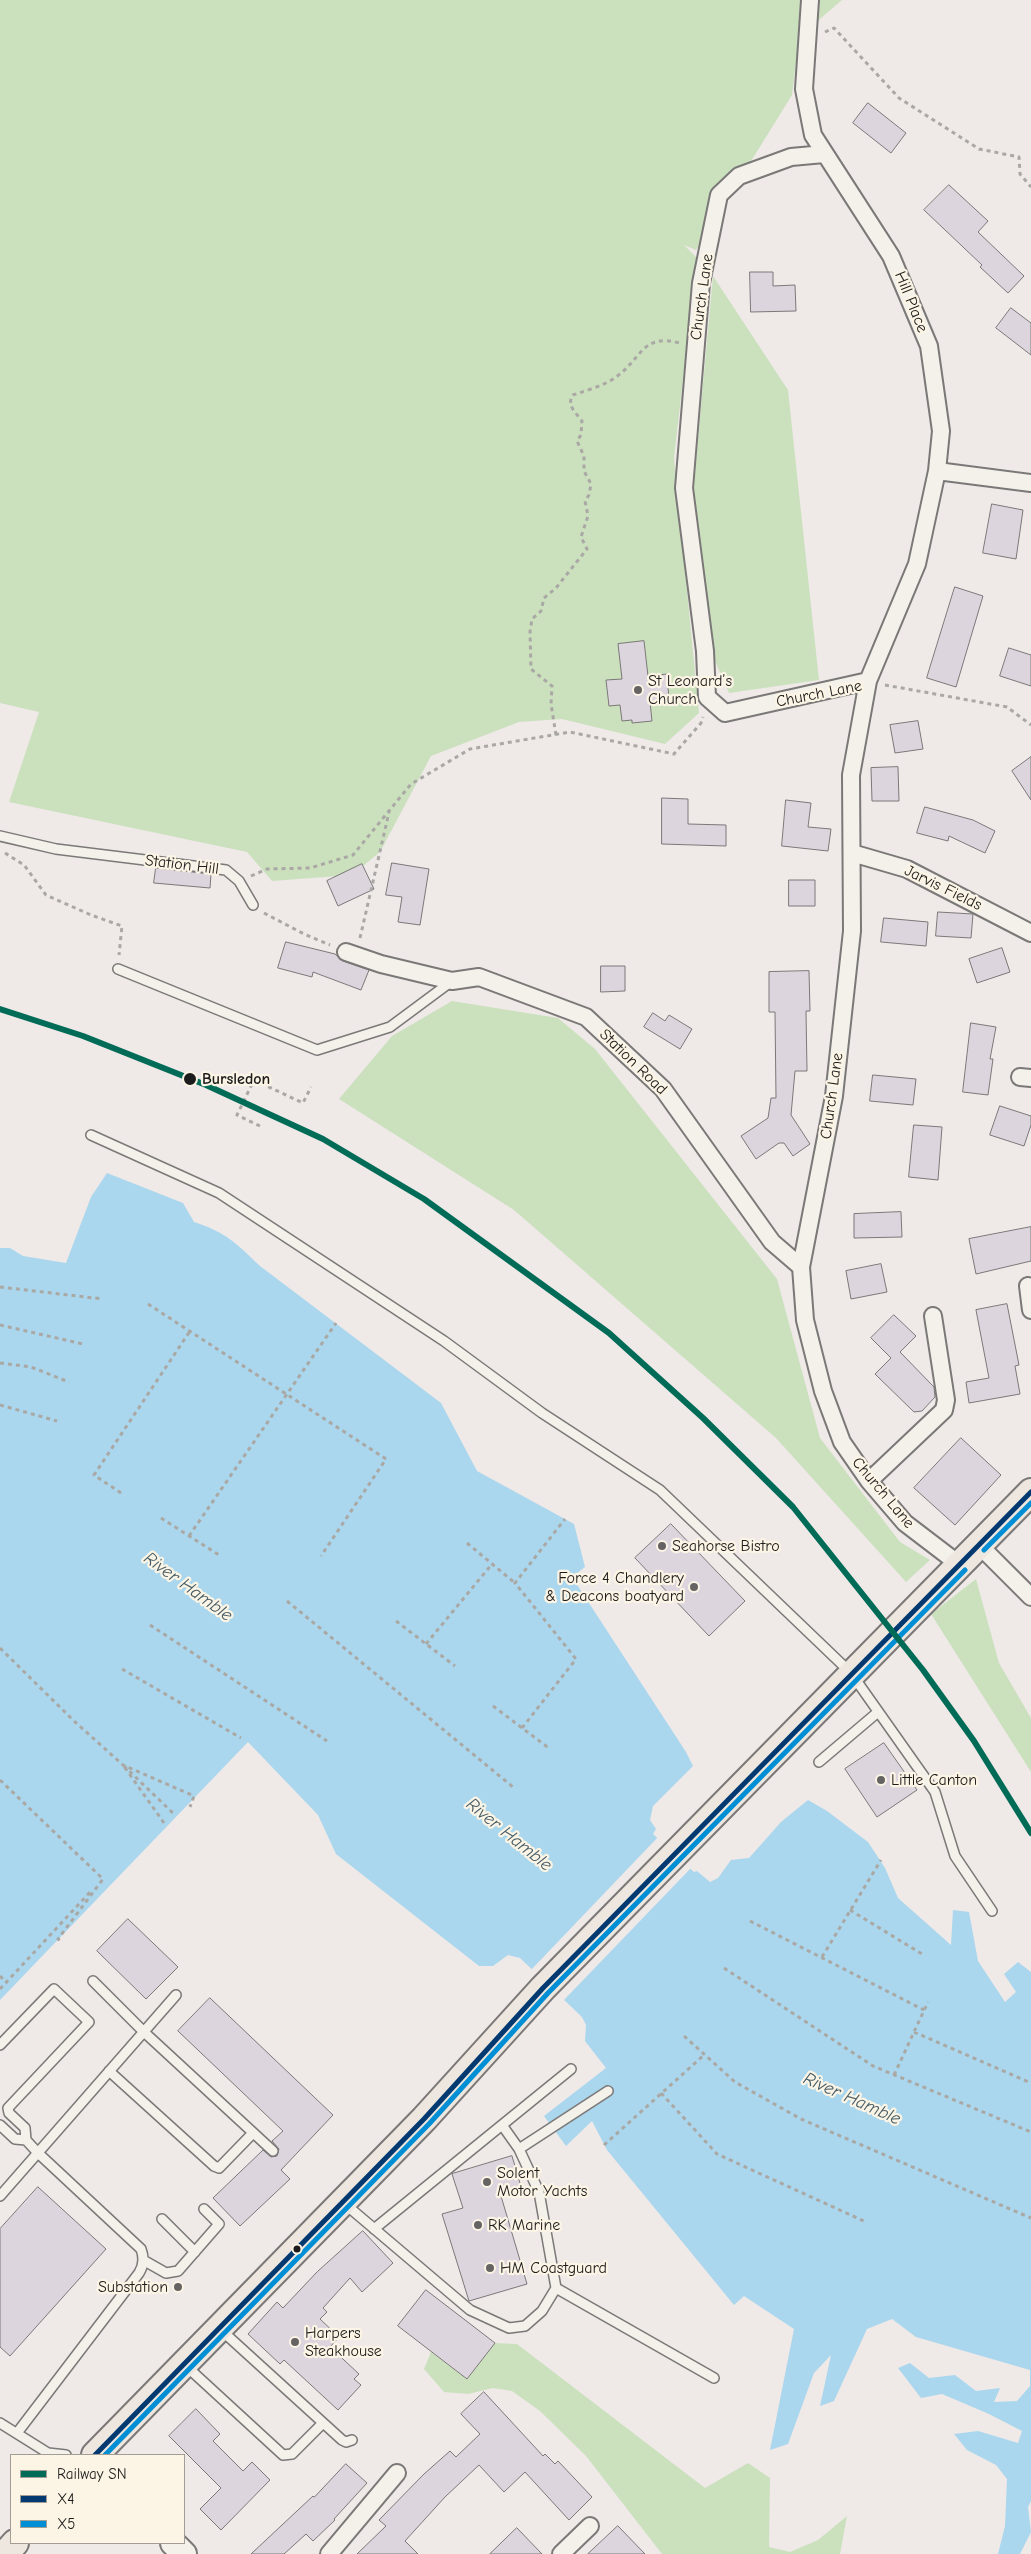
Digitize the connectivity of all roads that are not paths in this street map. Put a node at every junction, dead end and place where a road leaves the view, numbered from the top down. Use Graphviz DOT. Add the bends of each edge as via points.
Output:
graph roads {
  1 [pos="810,0"];
  2 [pos="824,154"];
  3 [pos="937,471"];
  4 [pos="1031,483"];
  5 [pos="868,681"];
  6 [pos="0,836"];
  7 [pos="852,853"];
  8 [pos="253,906"];
  9 [pos="1031,933"];
  10 [pos="351,954"];
  11 [pos="118,969"];
  12 [pos="452,981"];
  13 [pos="91,1134"];
  14 [pos="801,1267"];
  15 [pos="1025,1286"];
  16 [pos="1031,1310"];
  17 [pos="933,1316"];
  18 [pos="869,1481"];
  19 [pos="1031,1492"];
  20 [pos="979,1545"];
  21 [pos="960,1565"];
  22 [pos="1031,1597"];
  23 [pos="851,1673"];
  24 [pos="878,1712"];
  25 [pos="819,1762"];
  26 [pos="992,1911"];
  27 [pos="93,1981"];
  28 [pos="176,1995"];
  29 [pos="144,2032"];
  30 [pos="0,2046"];
  31 [pos="571,2069"];
  32 [pos="109,2071"];
  33 [pos="608,2091"];
  34 [pos="502,2124"];
  35 [pos="0,2125"];
  36 [pos="253,2133"];
  37 [pos="26,2140"];
  38 [pos="519,2149"];
  39 [pos="273,2151"];
  40 [pos="38,2153"];
  41 [pos="0,2196"];
  42 [pos="343,2203"];
  43 [pos="204,2209"];
  44 [pos="162,2219"];
  45 [pos="374,2229"];
  46 [pos="195,2252"];
  47 [pos="143,2260"];
  48 [pos="556,2288"];
  49 [pos="220,2329"];
  50 [pos="185,2365"];
  51 [pos="714,2378"];
  52 [pos="0,2423"];
  53 [pos="323,2423"];
  54 [pos="17,2433"];
  55 [pos="352,2440"];
  56 [pos="60,2454"];
  57 [pos="96,2454"];
  58 [pos="397,2473"];
  59 [pos="590,2526"];
  60 [pos="14,2544"];
  61 [pos="174,2544"];
  62 [pos="5,2554"];
  63 [pos="184,2554"];
  64 [pos="329,2554"];
  65 [pos="561,2554"];
  1 -- 2 [label="street" via="804,90 813,135"];
  2 -- 3 [label="street, Hill Place" via="892,256 928,346 941,431"];
  2 -- 5 [label="street, Church Lane" via="791,157 739,176 719,195 700,283 684,488 705,651 707,697 725,713"];
  3 -- 4 [label="street"];
  3 -- 5 [label="street, Hill Place" via="917,564"];
  5 -- 7 [label="street, Church Lane" via="851,775"];
  6 -- 8 [label="lane, Station Hill" via="56,849 226,870 239,880"];
  7 -- 9 [label="street, Jarvis Fields" via="907,869"];
  7 -- 14 [label="street, Church Lane" via="852,931 834,1096"];
  10 -- 12 [label="street"];
  11 -- 12 [label="lane" via="317,1050 390,1027"];
  12 -- 14 [label="street, Station Road" via="479,977 586,1017 663,1089 772,1242"];
  13 -- 23 [label="lane" via="219,1193 444,1341 542,1413 660,1490"];
  14 -- 18 [label="street, Church Lane" via="805,1320 823,1391 842,1442"];
  15 -- 16 [label="street"];
  17 -- 18 [label="street" via="946,1400 944,1410"];
  18 -- 21 [label="street, Church Lane" via="904,1523"];
  19 -- 20 [label="main road"];
  20 -- 21 [label="main road"];
  20 -- 22 [label="street"];
  21 -- 23 [label="main road"];
  23 -- 24 [label="lane"];
  23 -- 42 [label="main road" via="543,1988"];
  24 -- 25 [label="lane"];
  24 -- 26 [label="lane" via="935,1792 955,1856"];
  27 -- 29 [label="lane"];
  28 -- 29 [label="lane"];
  29 -- 32 [label="lane"];
  29 -- 36 [label="lane"];
  30 -- 37 [label="lane" via="54,1989 89,2022 8,2108 25,2128"];
  31 -- 34 [label="lane"];
  32 -- 36 [label="lane" via="214,2166 219,2168 225,2164"];
  32 -- 40 [label="lane"];
  33 -- 38 [label="lane"];
  34 -- 38 [label="lane"];
  34 -- 45 [label="lane"];
  35 -- 37 [label="lane" via="15,2139"];
  36 -- 39 [label="lane"];
  37 -- 40 [label="lane"];
  38 -- 48 [label="lane" via="539,2192"];
  40 -- 41 [label="lane"];
  40 -- 47 [label="lane" via="141,2249"];
  42 -- 45 [label="lane"];
  42 -- 49 [label="main road"];
  43 -- 46 [label="lane" via="220,2224"];
  44 -- 46 [label="lane"];
  45 -- 48 [label="lane" via="470,2310 509,2328 525,2326 542,2311"];
  46 -- 47 [label="lane" via="178,2271 166,2273"];
  47 -- 54 [label="lane" via="139,2273"];
  48 -- 51 [label="lane"];
  49 -- 50 [label="main road"];
  49 -- 53 [label="lane"];
  50 -- 53 [label="lane" via="283,2456 292,2454"];
  50 -- 57 [label="main road"];
  52 -- 54 [label="lane"];
  53 -- 55 [label="lane" via="342,2440"];
  54 -- 56 [label="lane" via="48,2452"];
  58 -- 64 [label="street"];
  59 -- 65 [label="street"];
  60 -- 62 [label="main road"];
  61 -- 63 [label="street"];
}
